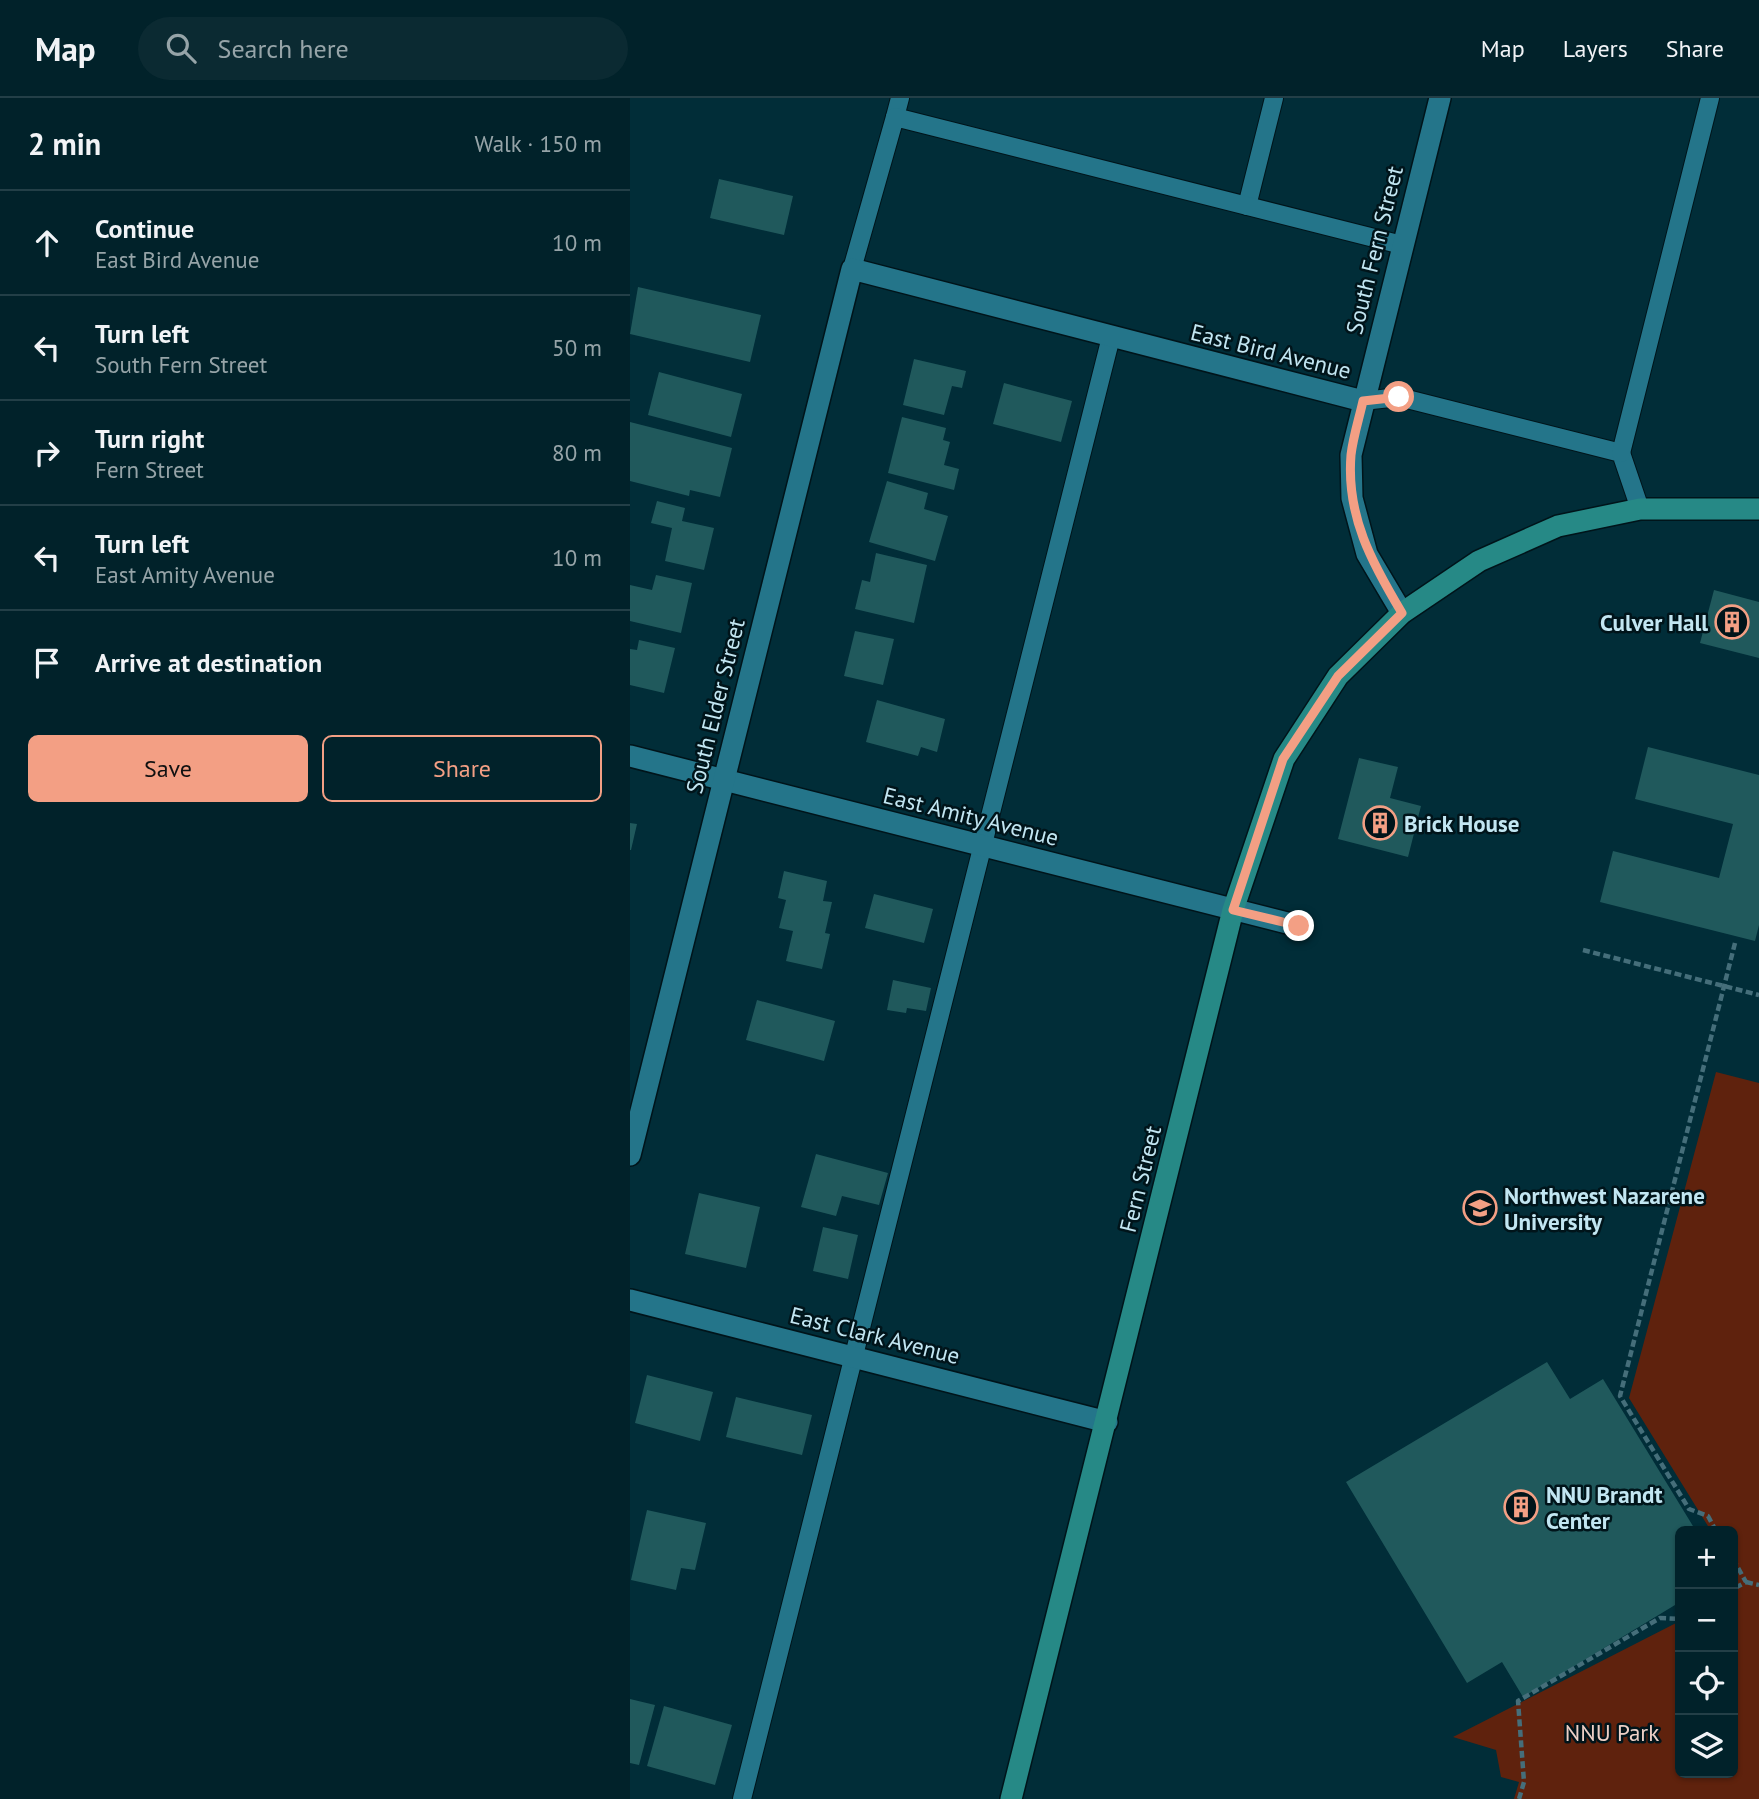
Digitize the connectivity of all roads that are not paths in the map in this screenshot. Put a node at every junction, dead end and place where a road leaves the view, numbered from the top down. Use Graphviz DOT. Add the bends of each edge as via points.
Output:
graph roads {
  1 [pos="900,98"];
  2 [pos="1274,98"];
  3 [pos="1440,98"];
  4 [pos="1710,98"];
  5 [pos="895,117"];
  6 [pos="1247,206"];
  7 [pos="1402,246"];
  8 [pos="852,269"];
  9 [pos="1111,337"];
  10 [pos="1363,401"];
  11 [pos="1621,453"];
  12 [pos="1640,509"];
  13 [pos="1759,509"];
  14 [pos="1402,613"];
  15 [pos="630,756"];
  16 [pos="724,780"];
  17 [pos="983,846"];
  18 [pos="1233,910"];
  19 [pos="1299,926"];
  20 [pos="630,1155"];
  21 [pos="630,1300"];
  22 [pos="853,1357"];
  23 [pos="1107,1422"];
  24 [pos="742,1799"];
  25 [pos="1012,1799"];
  1 -- 5 [label="lane"];
  2 -- 6 [label="lane"];
  3 -- 7 [label="street, South Fern Street"];
  4 -- 11 [label="lane"];
  5 -- 6 [label="lane"];
  5 -- 8 [label="lane"];
  6 -- 7 [label="lane"];
  7 -- 10 [label="street, South Fern Street"];
  8 -- 9 [label="street, East Bird Avenue"];
  8 -- 16 [label="street, South Elder Street"];
  9 -- 10 [label="street, East Bird Avenue"];
  9 -- 17 [label="lane"];
  10 -- 11 [label="lane, East Bird Avenue" via="1399,397"];
  10 -- 14 [label="street, South Fern Street" via="1351,455 1352,498 1367,554"];
  11 -- 12 [label="lane"];
  12 -- 13 [label="street"];
  12 -- 14 [label="street" via="1558,526 1479,561"];
  14 -- 18 [label="street, Fern Street" via="1338,676 1283,759"];
  15 -- 16 [label="street, East Amity Avenue"];
  16 -- 17 [label="street, East Amity Avenue"];
  16 -- 20 [label="street, South Elder Street"];
  17 -- 18 [label="street, East Amity Avenue"];
  17 -- 22 [label="lane"];
  18 -- 19 [label="street, East Amity Avenue"];
  18 -- 23 [label="street, Fern Street"];
  21 -- 22 [label="street, East Clark Avenue"];
  22 -- 23 [label="street, East Clark Avenue"];
  22 -- 24 [label="lane"];
  23 -- 25 [label="street, Fern Street"];
}
